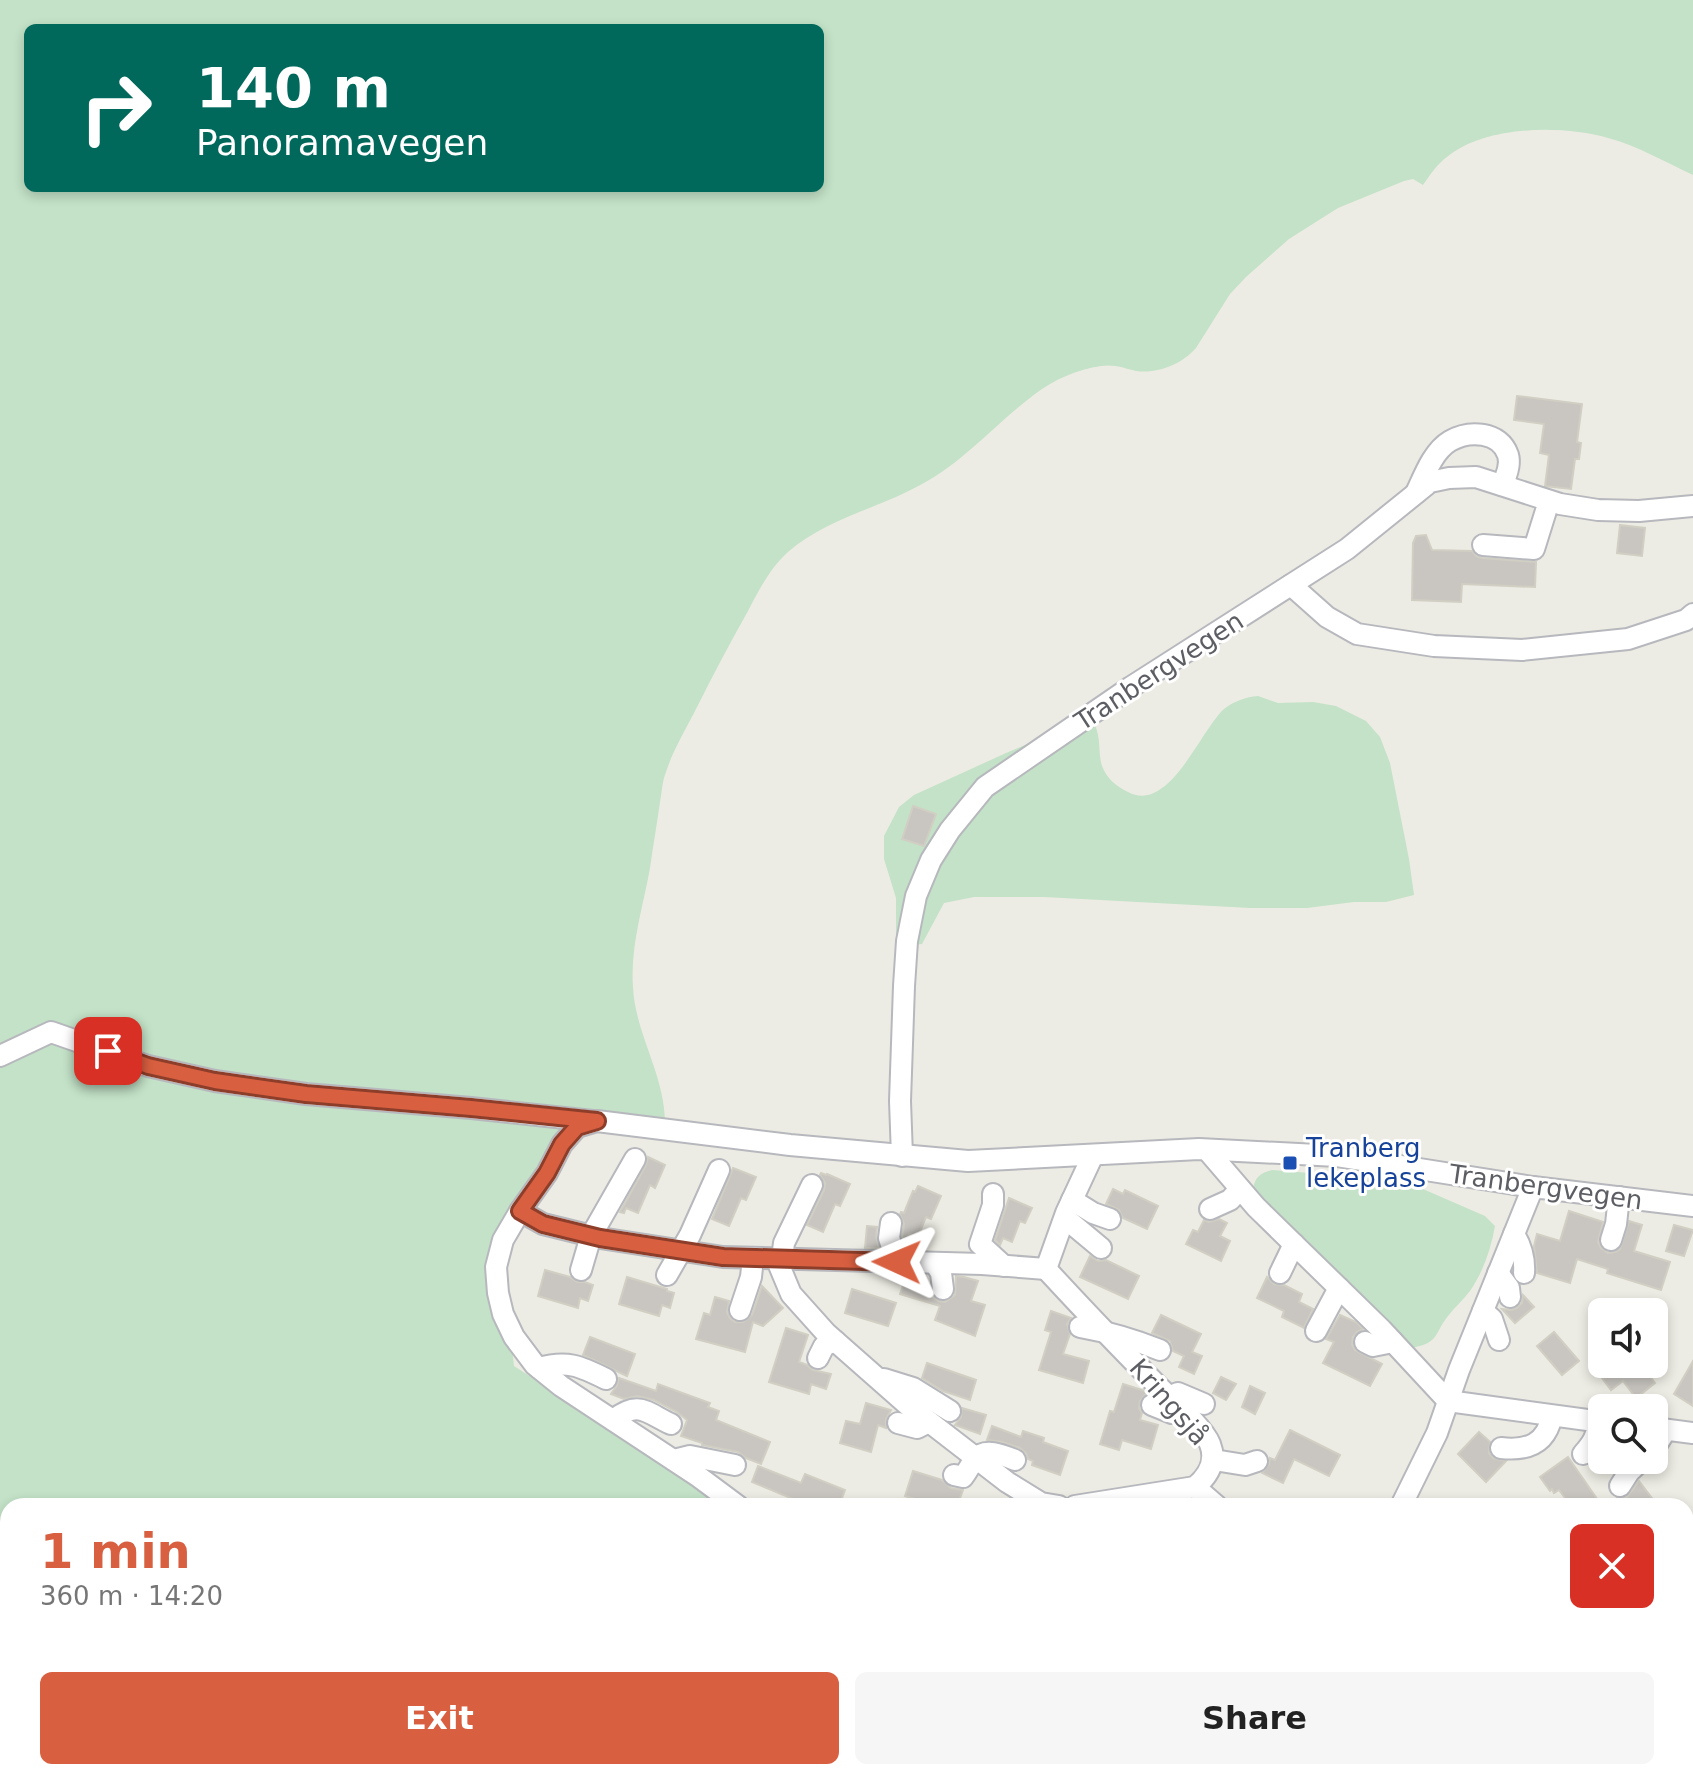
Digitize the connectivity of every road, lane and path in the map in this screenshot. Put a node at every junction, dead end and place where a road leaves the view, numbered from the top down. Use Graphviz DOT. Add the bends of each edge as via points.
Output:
graph roads {
  1 [pos="1502,485"];
  2 [pos="1414,496"];
  3 [pos="1549,501"];
  4 [pos="1693,506"];
  5 [pos="1483,545"];
  6 [pos="1291,585"];
  7 [pos="1693,614"];
  8 [pos="0,1056"];
  9 [pos="597,1121"];
  10 [pos="1207,1150"];
  11 [pos="1093,1155"];
  12 [pos="902,1156"];
  13 [pos="635,1159"];
  14 [pos="719,1170"];
  15 [pos="812,1185"];
  16 [pos="1533,1187"];
  17 [pos="1240,1189"];
  18 [pos="993,1194"];
  19 [pos="1619,1197"];
  20 [pos="1693,1206"];
  21 [pos="1068,1209"];
  22 [pos="1210,1209"];
  23 [pos="520,1211"];
  24 [pos="1110,1219"];
  25 [pos="891,1223"];
  26 [pos="1514,1234"];
  27 [pos="591,1236"];
  28 [pos="1611,1240"];
  29 [pos="1294,1244"];
  30 [pos="1101,1248"];
  31 [pos="681,1250"];
  32 [pos="753,1258"];
  33 [pos="779,1258"];
  34 [pos="897,1262"];
  35 [pos="935,1263"];
  36 [pos="1004,1266"];
  37 [pos="1046,1269"];
  38 [pos="581,1270"];
  39 [pos="1280,1273"];
  40 [pos="1498,1273"];
  41 [pos="1524,1273"];
  42 [pos="667,1275"];
  43 [pos="1339,1288"];
  44 [pos="943,1289"];
  45 [pos="1510,1297"];
  46 [pos="740,1310"];
  47 [pos="1483,1311"];
  48 [pos="1080,1327"];
  49 [pos="1103,1330"];
  50 [pos="1316,1331"];
  51 [pos="1499,1340"];
  52 [pos="835,1341"];
  53 [pos="1365,1342"];
  54 [pos="1393,1342"];
  55 [pos="1160,1350"];
  56 [pos="818,1358"];
  57 [pos="539,1368"];
  58 [pos="876,1377"];
  59 [pos="606,1379"];
  60 [pos="1161,1401"];
  61 [pos="1448,1401"];
  62 [pos="1204,1404"];
  63 [pos="950,1411"];
  64 [pos="1552,1416"];
  65 [pos="613,1420"];
  66 [pos="1588,1420"];
  67 [pos="929,1422"];
  68 [pos="898,1423"];
  69 [pos="671,1424"];
  70 [pos="1668,1430"];
  71 [pos="1693,1433"];
  72 [pos="1501,1448"];
  73 [pos="1588,1448"];
  74 [pos="1583,1454"];
  75 [pos="976,1458"];
  76 [pos="674,1460"];
  77 [pos="1015,1460"];
  78 [pos="1214,1460"];
  79 [pos="1257,1461"];
  80 [pos="735,1465"];
  81 [pos="1628,1474"];
  82 [pos="954,1475"];
  83 [pos="1620,1486"];
  84 [pos="1195,1487"];
  85 [pos="727,1498"];
  86 [pos="1037,1498"];
  87 [pos="1126,1498"];
  88 [pos="1208,1498"];
  89 [pos="1405,1498"];
  1 -- 2 [label="street, Tranbergvegen" via="1476,477 1449,478 1430,482"];
  1 -- 2 [label="street" via="1509,457 1498,440 1465,435 1447,442"];
  1 -- 3 [label="street, Tranbergvegen"];
  2 -- 6 [label="street, Tranbergvegen"];
  3 -- 4 [label="street, Tranbergvegen" via="1611,511"];
  3 -- 5 [label="street" via="1534,549"];
  6 -- 7 [label="street" via="1327,617 1357,634 1434,646 1522,650 1628,639"];
  6 -- 12 [label="street, Tranbergvegen" via="985,787 950,830 916,896 907,941"];
  8 -- 9 [label="street, Tranbergvegen" via="51,1032 148,1066 215,1081"];
  9 -- 12 [label="street, Tranbergvegen"];
  9 -- 23 [label="street, Tranbergvegen" via="577,1127 562,1144"];
  10 -- 11 [label="street, Tranbergvegen"];
  10 -- 16 [label="street, Tranbergvegen" via="1337,1156"];
  10 -- 17 [label="street"];
  11 -- 12 [label="street, Tranbergvegen" via="968,1161"];
  11 -- 21 [label="street"];
  13 -- 27 [label="street"];
  14 -- 31 [label="street"];
  15 -- 33 [label="street"];
  16 -- 19 [label="street, Tranbergvegen" via="1581,1202"];
  16 -- 26 [label="street"];
  17 -- 22 [label="street"];
  17 -- 29 [label="street"];
  18 -- 36 [label="street" via="980,1244"];
  19 -- 20 [label="street, Tranbergvegen"];
  19 -- 28 [label="street"];
  21 -- 24 [label="street"];
  21 -- 30 [label="street"];
  21 -- 37 [label="street"];
  23 -- 27 [label="street" via="543,1224"];
  23 -- 57 [label="street" via="503,1240 496,1267 498,1293 514,1337"];
  25 -- 34 [label="street" via="889,1238"];
  26 -- 40 [label="street"];
  26 -- 41 [label="street" via="1525,1260"];
  27 -- 31 [label="street"];
  27 -- 38 [label="street"];
  29 -- 39 [label="street"];
  29 -- 43 [label="street"];
  31 -- 32 [label="street"];
  31 -- 42 [label="street"];
  32 -- 33 [label="street"];
  32 -- 46 [label="street"];
  33 -- 34 [label="street"];
  33 -- 52 [label="street" via="791,1294"];
  34 -- 35 [label="street"];
  35 -- 36 [label="street"];
  35 -- 44 [label="street"];
  36 -- 37 [label="street"];
  37 -- 49 [label="street, Kringsjå"];
  40 -- 45 [label="street"];
  40 -- 47 [label="street"];
  43 -- 50 [label="street"];
  43 -- 54 [label="street"];
  47 -- 51 [label="street" via="1492,1319"];
  47 -- 61 [label="street"];
  48 -- 49 [label="street"];
  49 -- 55 [label="street"];
  49 -- 60 [label="street, Kringsjå"];
  52 -- 56 [label="street" via="824,1346"];
  52 -- 58 [label="street"];
  53 -- 54 [label="street"];
  54 -- 61 [label="street"];
  57 -- 59 [label="street" via="568,1363"];
  57 -- 65 [label="street"];
  58 -- 63 [label="street" via="913,1388"];
  58 -- 67 [label="street"];
  60 -- 62 [label="street" via="1178,1393"];
  60 -- 78 [label="street, Kringsjå" via="1184,1412 1210,1442"];
  61 -- 64 [label="street"];
  61 -- 89 [label="street"];
  64 -- 66 [label="street"];
  64 -- 72 [label="street" via="1541,1440"];
  65 -- 69 [label="street" via="626,1410 642,1408"];
  65 -- 76 [label="street"];
  67 -- 68 [label="street" via="917,1428"];
  67 -- 75 [label="street"];
  70 -- 71 [label="street"];
  73 -- 74 [label="street"];
  75 -- 77 [label="street" via="984,1452"];
  75 -- 82 [label="street" via="963,1477"];
  75 -- 86 [label="street"];
  76 -- 80 [label="street" via="690,1456"];
  76 -- 85 [label="street"];
  78 -- 79 [label="street" via="1245,1465"];
  78 -- 84 [label="street, Kringsjå"];
  81 -- 83 [label="street"];
  84 -- 87 [label="street, Kringsjå"];
  84 -- 88 [label="street"];
}
